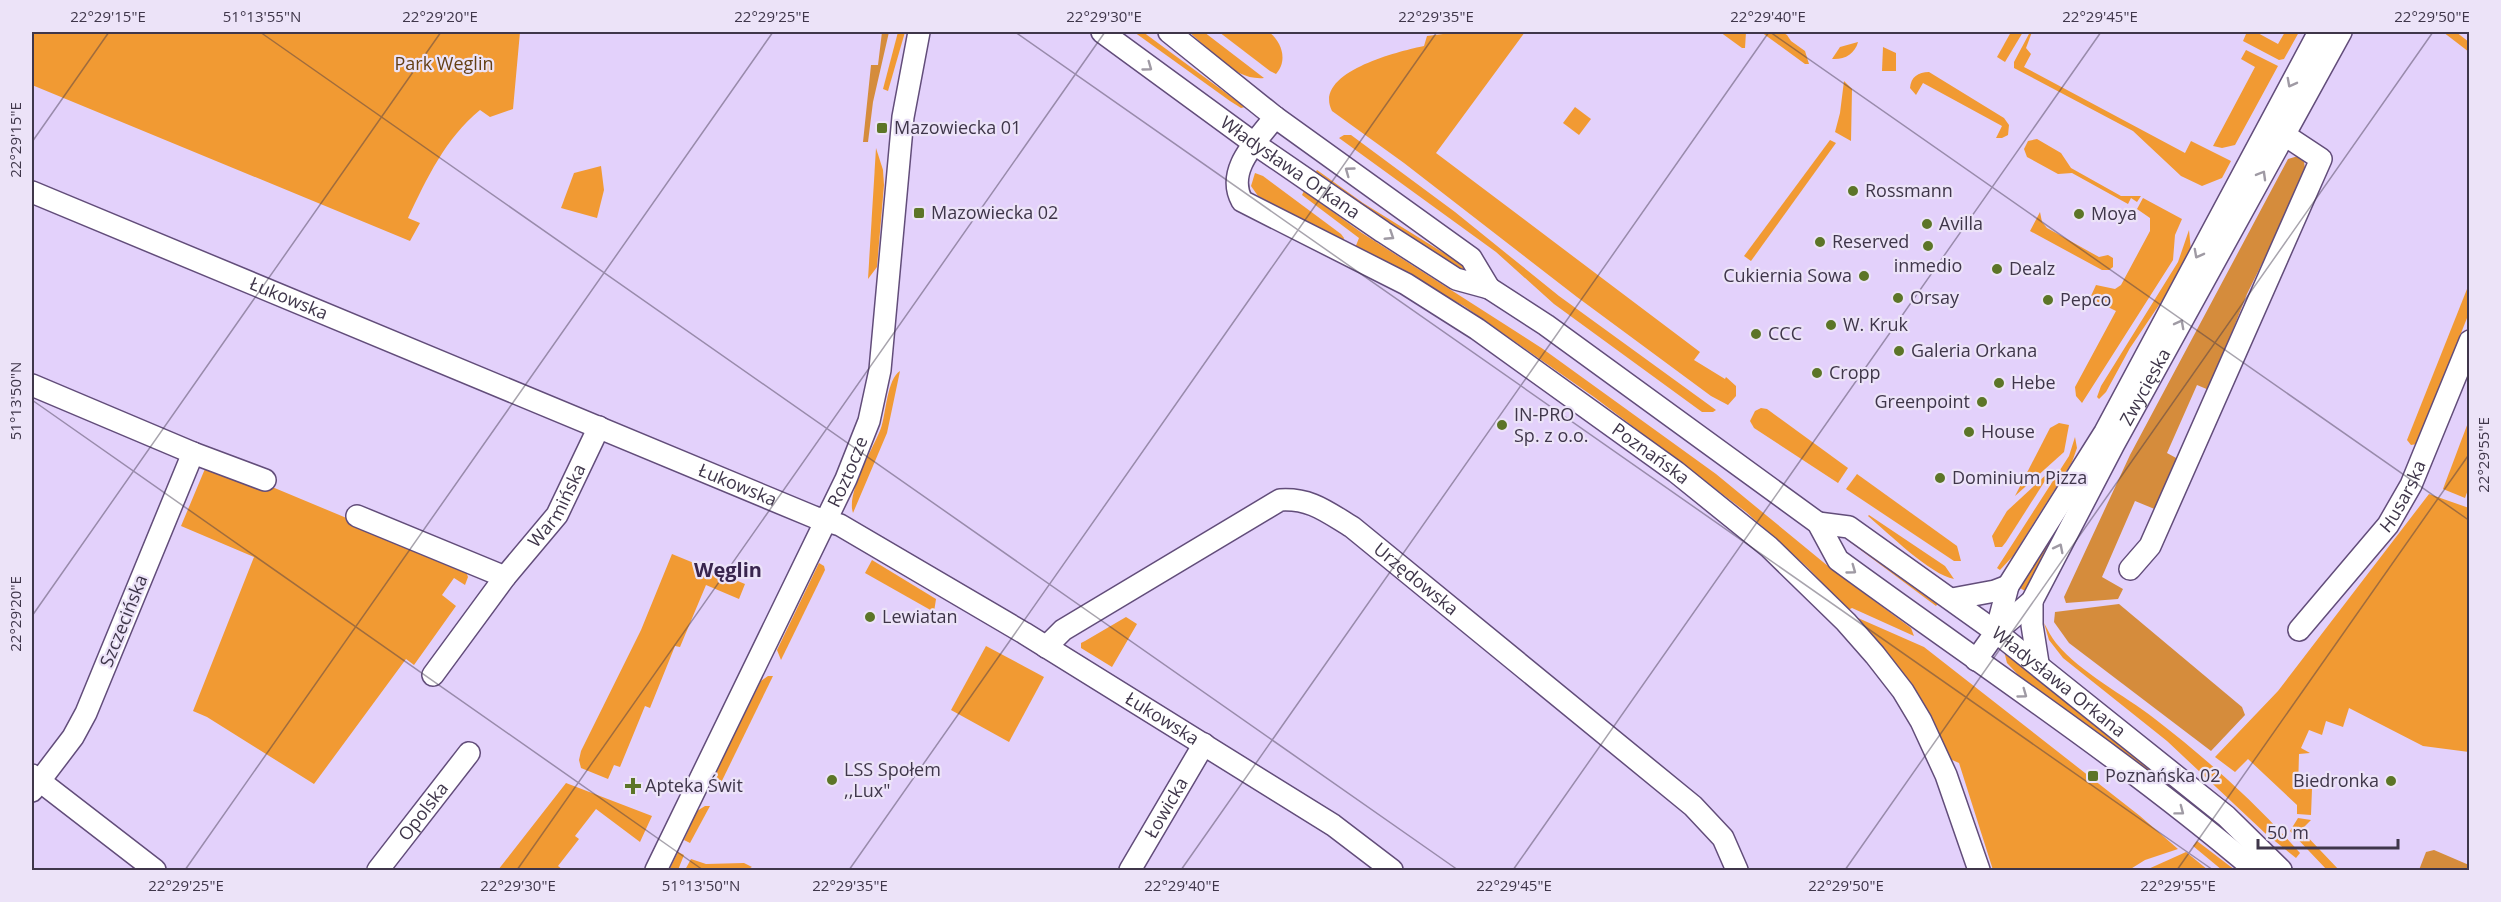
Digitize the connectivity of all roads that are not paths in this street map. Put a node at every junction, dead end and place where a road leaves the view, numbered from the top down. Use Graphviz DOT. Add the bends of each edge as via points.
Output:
graph roads {
  1 [pos="1102,32"];
  2 [pos="1169,32"];
  3 [pos="2319,32"];
  4 [pos="2341,32"];
  5 [pos="919,33"];
  6 [pos="1275,117"];
  7 [pos="2277,130"];
  8 [pos="1255,144"];
  9 [pos="32,192"];
  10 [pos="1489,288"];
  11 [pos="2469,341"];
  12 [pos="32,385"];
  13 [pos="599,428"];
  14 [pos="193,453"];
  15 [pos="265,480"];
  16 [pos="357,516"];
  17 [pos="826,520"];
  18 [pos="1818,523"];
  19 [pos="2130,569"];
  20 [pos="505,577"];
  21 [pos="2008,586"];
  22 [pos="1952,599"];
  23 [pos="2032,601"];
  24 [pos="2299,630"];
  25 [pos="1996,632"];
  26 [pos="1046,647"];
  27 [pos="1976,660"];
  28 [pos="2038,663"];
  29 [pos="433,675"];
  30 [pos="1204,744"];
  31 [pos="469,753"];
  32 [pos="34,782"];
  33 [pos="154,870"];
  34 [pos="378,870"];
  35 [pos="656,870"];
  36 [pos="1130,870"];
  37 [pos="1392,870"];
  38 [pos="1737,870"];
  39 [pos="1979,870"];
  40 [pos="2255,870"];
  41 [pos="2281,870"];
  1 -- 8 [label="street, Władysława Orkana, one-way"];
  2 -- 6 [label="street, Władysława Orkana"];
  3 -- 7 [label="street, Zwycięska, one-way"];
  4 -- 7 [label="street, Zwycięska"];
  5 -- 17 [label="street, Roztocze" via="902,125 885,330 875,395 858,452"];
  6 -- 8 [label="street, Poznańska"];
  10 -- 6 [label="street, Władysława Orkana, one-way" via="1471,258"];
  7 -- 19 [label="street" via="2321,159 2150,546"];
  7 -- 21 [label="street, Zwycięska, one-way" via="2105,432"];
  23 -- 7 [label="street, Zwycięska, one-way"];
  8 -- 10 [label="street, Władysława Orkana, one-way" via="1456,279"];
  8 -- 39 [label="street, Poznańska" via="1236,178 1242,201 1406,284 1531,366 1732,516 1846,622 1878,658 1921,721 1957,804"];
  9 -- 13 [label="street, Łukowska"];
  10 -- 18 [label="street, Władysława Orkana" via="1546,325"];
  11 -- 24 [label="street, Husarska" via="2411,485 2388,525"];
  12 -- 14 [label="street"];
  13 -- 17 [label="street, Łukowska"];
  13 -- 20 [label="street, Warmińska" via="557,515"];
  14 -- 15 [label="street"];
  14 -- 32 [label="street, Szczecińska" via="86,713 73,737"];
  16 -- 20 [label="street"];
  17 -- 26 [label="street, Łukowska" via="928,575"];
  17 -- 35 [label="street, Roztocze"];
  18 -- 22 [label="street, Władysława Orkana" via="1849,527"];
  18 -- 27 [label="street, Władysława Orkana, one-way" via="1838,560"];
  20 -- 29 [label="street, Warmińska"];
  21 -- 22 [label="street"];
  21 -- 25 [label="street, Zwycięska"];
  22 -- 25 [label="street, Władysława Orkana"];
  23 -- 25 [label="street, Zwycięska"];
  23 -- 28 [label="street"];
  25 -- 27 [label="street, Zwycięska"];
  25 -- 28 [label="street, Władysława Orkana"];
  26 -- 30 [label="street, Łukowska"];
  26 -- 38 [label="street, Urzędowska" via="1063,630 1280,500 1306,501 1352,527 1693,806 1723,838"];
  27 -- 40 [label="street, Władysława Orkana, one-way"];
  28 -- 41 [label="street, Władysława Orkana" via="2226,816"];
  30 -- 36 [label="street, Łowicka"];
  30 -- 37 [label="street, Łukowska" via="1333,825"];
  31 -- 34 [label="street, Opolska"];
  32 -- 33 [label="street"];
}
